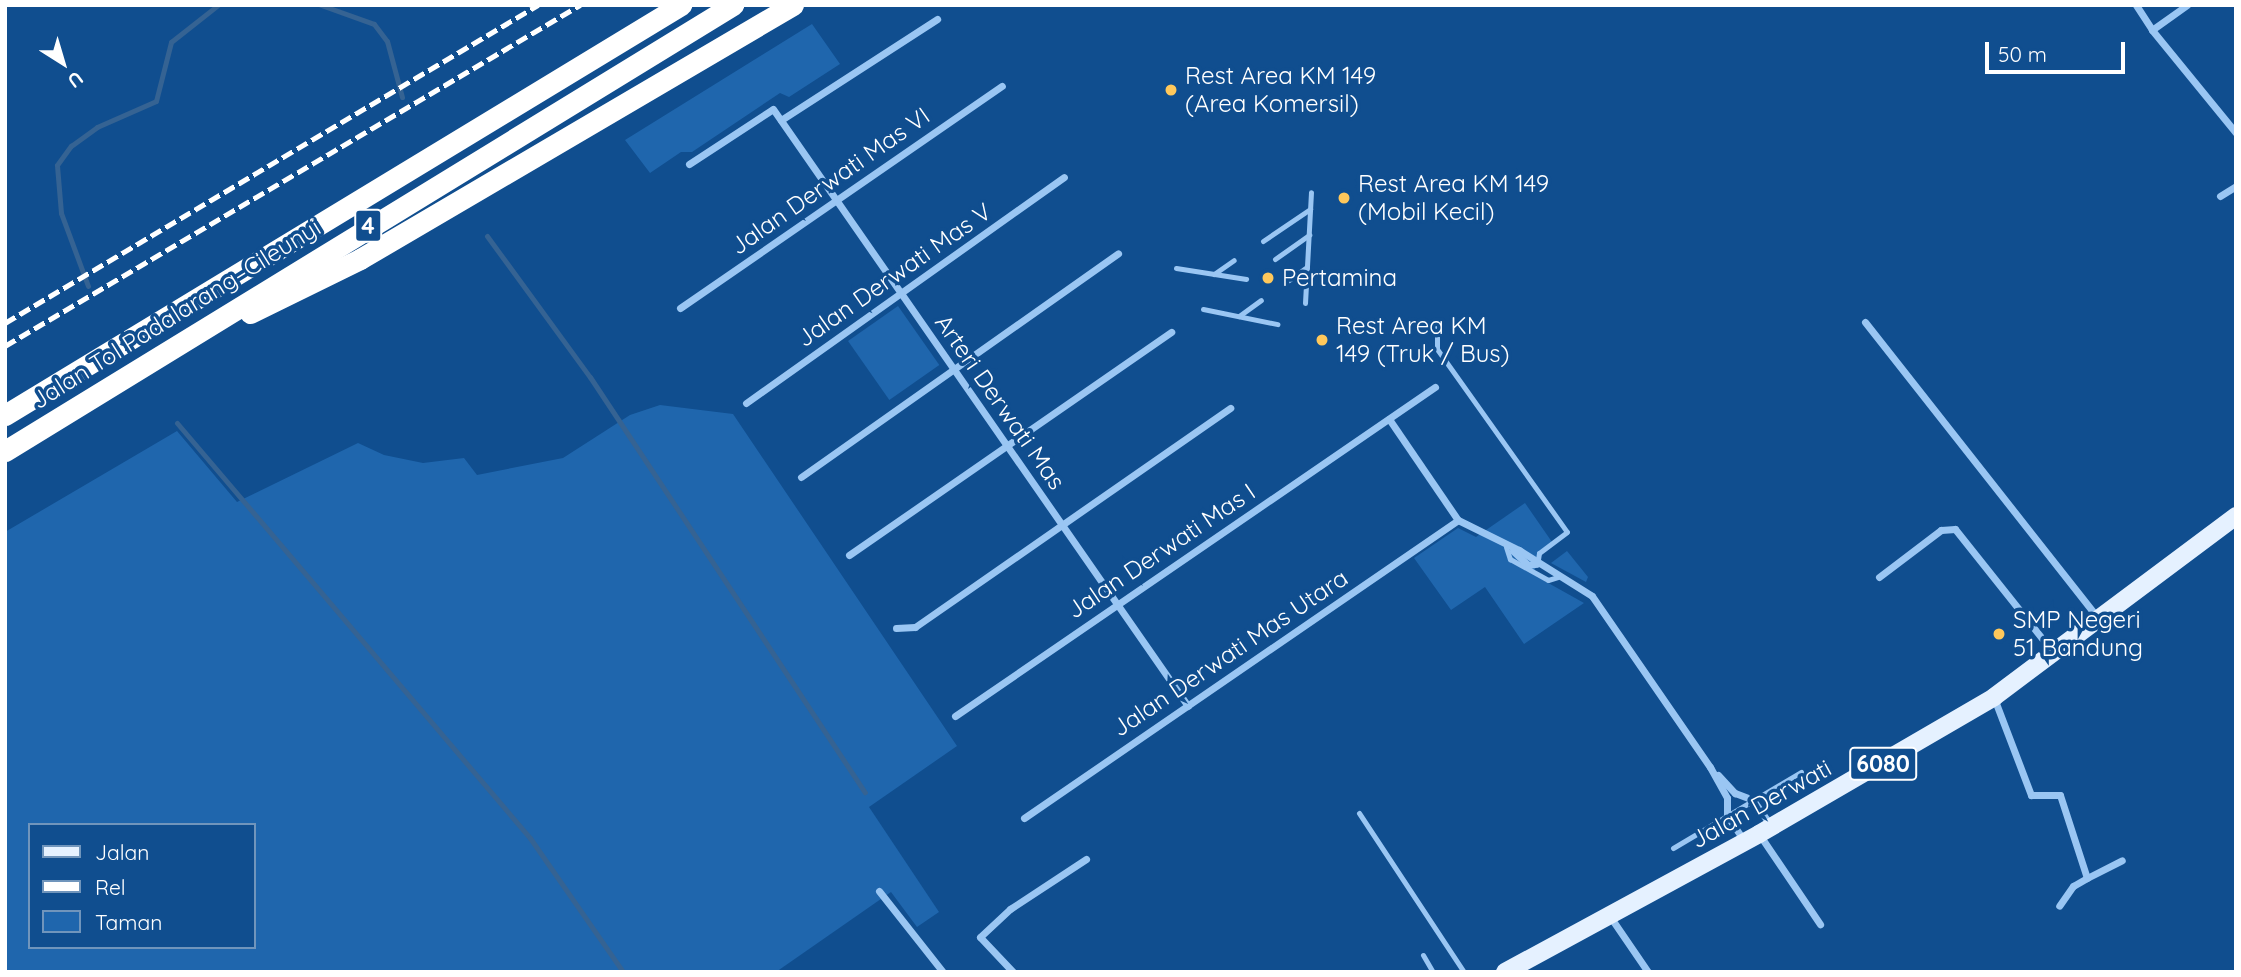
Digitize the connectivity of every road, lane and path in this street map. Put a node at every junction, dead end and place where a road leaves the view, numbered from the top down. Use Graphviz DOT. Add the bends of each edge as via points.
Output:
graph roads {
  1 [pos="681,5"];
  2 [pos="733,5"];
  3 [pos="793,5"];
  4 [pos="2136,5"];
  5 [pos="2187,5"];
  6 [pos="937,19"];
  7 [pos="2152,30"];
  8 [pos="1002,86"];
  9 [pos="781,120"];
  10 [pos="2236,133"];
  11 [pos="689,164"];
  12 [pos="1064,177"];
  13 [pos="2236,186"];
  14 [pos="1311,192"];
  15 [pos="2220,196"];
  16 [pos="837,200"];
  17 [pos="1310,209"];
  18 [pos="1309,235"];
  19 [pos="1263,241"];
  20 [pos="1118,253"];
  21 [pos="1275,259"];
  22 [pos="1234,260"];
  23 [pos="1307,267"];
  24 [pos="1176,268"];
  25 [pos="1214,274"];
  26 [pos="1247,279"];
  27 [pos="1289,280"];
  28 [pos="901,293"];
  29 [pos="1261,300"];
  30 [pos="1305,303"];
  31 [pos="680,307"];
  32 [pos="1203,309"];
  33 [pos="1239,316"];
  34 [pos="1437,320"];
  35 [pos="1865,322"];
  36 [pos="1277,324"];
  37 [pos="1171,332"];
  38 [pos="953,367"];
  39 [pos="129,373"];
  40 [pos="1435,387"];
  41 [pos="746,403"];
  42 [pos="1230,408"];
  43 [pos="5,415"];
  44 [pos="1389,419"];
  45 [pos="1009,447"];
  46 [pos="5,451"];
  47 [pos="801,477"];
  48 [pos="2236,516"];
  49 [pos="1458,520"];
  50 [pos="1062,524"];
  51 [pos="1510,549"];
  52 [pos="849,555"];
  53 [pos="1536,565"];
  54 [pos="1558,577"];
  55 [pos="1879,577"];
  56 [pos="1117,603"];
  57 [pos="2098,618"];
  58 [pos="896,628"];
  59 [pos="2053,652"];
  60 [pos="1994,697"];
  61 [pos="1188,706"];
  62 [pos="955,716"];
  63 [pos="1710,767"];
  64 [pos="1801,772"];
  65 [pos="1753,800"];
  66 [pos="1359,813"];
  67 [pos="1727,816"];
  68 [pos="1024,818"];
  69 [pos="1759,834"];
  70 [pos="1672,848"];
  71 [pos="1086,859"];
  72 [pos="2122,860"];
  73 [pos="2087,878"];
  74 [pos="879,891"];
  75 [pos="2059,906"];
  76 [pos="1608,914"];
  77 [pos="1820,923"];
  78 [pos="1423,955"];
  79 [pos="943,972"];
  80 [pos="1013,972"];
  81 [pos="1433,972"];
  82 [pos="1464,972"];
  83 [pos="1505,972"];
  84 [pos="1648,972"];
  1 -- 43 [label="highway, Jalan Tol Padalarang–Cileunyi / 4"];
  2 -- 39 [label="highway, Jalan Tol Padalarang–Cileunyi / 4"];
  3 -- 39 [label="highway" via="360,259"];
  4 -- 7 [label="street"];
  5 -- 7 [label="street"];
  6 -- 9 [label="street"];
  7 -- 10 [label="street"];
  8 -- 16 [label="street, Jalan Derwati Mas VI"];
  9 -- 11 [label="street" via="773,109"];
  9 -- 16 [label="street, Arteri Derwati Mas"];
  12 -- 28 [label="street, Jalan Derwati Mas V"];
  13 -- 15 [label="street"];
  14 -- 17 [label="lane"];
  16 -- 28 [label="street, Arteri Derwati Mas"];
  16 -- 31 [label="street, Jalan Derwati Mas VI"];
  17 -- 18 [label="lane"];
  17 -- 19 [label="lane"];
  18 -- 21 [label="lane"];
  18 -- 23 [label="lane"];
  20 -- 38 [label="street"];
  22 -- 25 [label="lane"];
  23 -- 27 [label="lane"];
  23 -- 30 [label="lane"];
  24 -- 25 [label="lane"];
  25 -- 26 [label="lane"];
  28 -- 38 [label="street, Arteri Derwati Mas"];
  28 -- 41 [label="street, Jalan Derwati Mas V"];
  29 -- 33 [label="lane"];
  32 -- 33 [label="lane"];
  33 -- 36 [label="lane"];
  34 -- 53 [label="lane" via="1437,349 1567,532 1539,553"];
  35 -- 57 [label="street"];
  37 -- 45 [label="street"];
  38 -- 45 [label="street, Arteri Derwati Mas"];
  38 -- 47 [label="street"];
  39 -- 46 [label="highway, Jalan Tol Padalarang–Cileunyi / 4"];
  40 -- 44 [label="street, Jalan Derwati Mas I"];
  42 -- 50 [label="street"];
  44 -- 49 [label="street"];
  44 -- 56 [label="street, Jalan Derwati Mas I"];
  45 -- 50 [label="street, Arteri Derwati Mas"];
  45 -- 52 [label="street"];
  48 -- 57 [label="main road, Jalan Derwati / 6080"];
  49 -- 51 [label="street"];
  49 -- 61 [label="street, Jalan Derwati Mas Utara"];
  50 -- 56 [label="street, Arteri Derwati Mas"];
  50 -- 58 [label="street" via="915,627"];
  51 -- 53 [label="street" via="1528,565"];
  51 -- 54 [label="lane" via="1510,559 1548,580"];
  53 -- 54 [label="street"];
  54 -- 63 [label="street" via="1592,596"];
  55 -- 59 [label="street" via="1941,530 1955,529"];
  56 -- 61 [label="street, Arteri Derwati Mas"];
  56 -- 62 [label="street, Jalan Derwati Mas I"];
  57 -- 59 [label="main road, Jalan Derwati / 6080"];
  59 -- 60 [label="main road, Jalan Derwati / 6080"];
  60 -- 69 [label="main road, Jalan Derwati / 6080"];
  60 -- 73 [label="street" via="2031,795 2060,795"];
  61 -- 68 [label="street, Jalan Derwati Mas Utara"];
  63 -- 65 [label="street" via="1735,793"];
  63 -- 67 [label="street" via="1727,799"];
  64 -- 65 [label="lane"];
  65 -- 67 [label="lane"];
  65 -- 69 [label="street"];
  66 -- 82 [label="lane"];
  67 -- 69 [label="street"];
  67 -- 70 [label="lane"];
  69 -- 76 [label="main road, Jalan Derwati / 6080"];
  69 -- 77 [label="street"];
  71 -- 80 [label="street" via="1010,909 981,937"];
  72 -- 73 [label="street"];
  73 -- 75 [label="street" via="2073,886"];
  74 -- 79 [label="street"];
  76 -- 83 [label="main road, Jalan Derwati / 6080"];
  76 -- 84 [label="street"];
  78 -- 81 [label="lane"];
}
